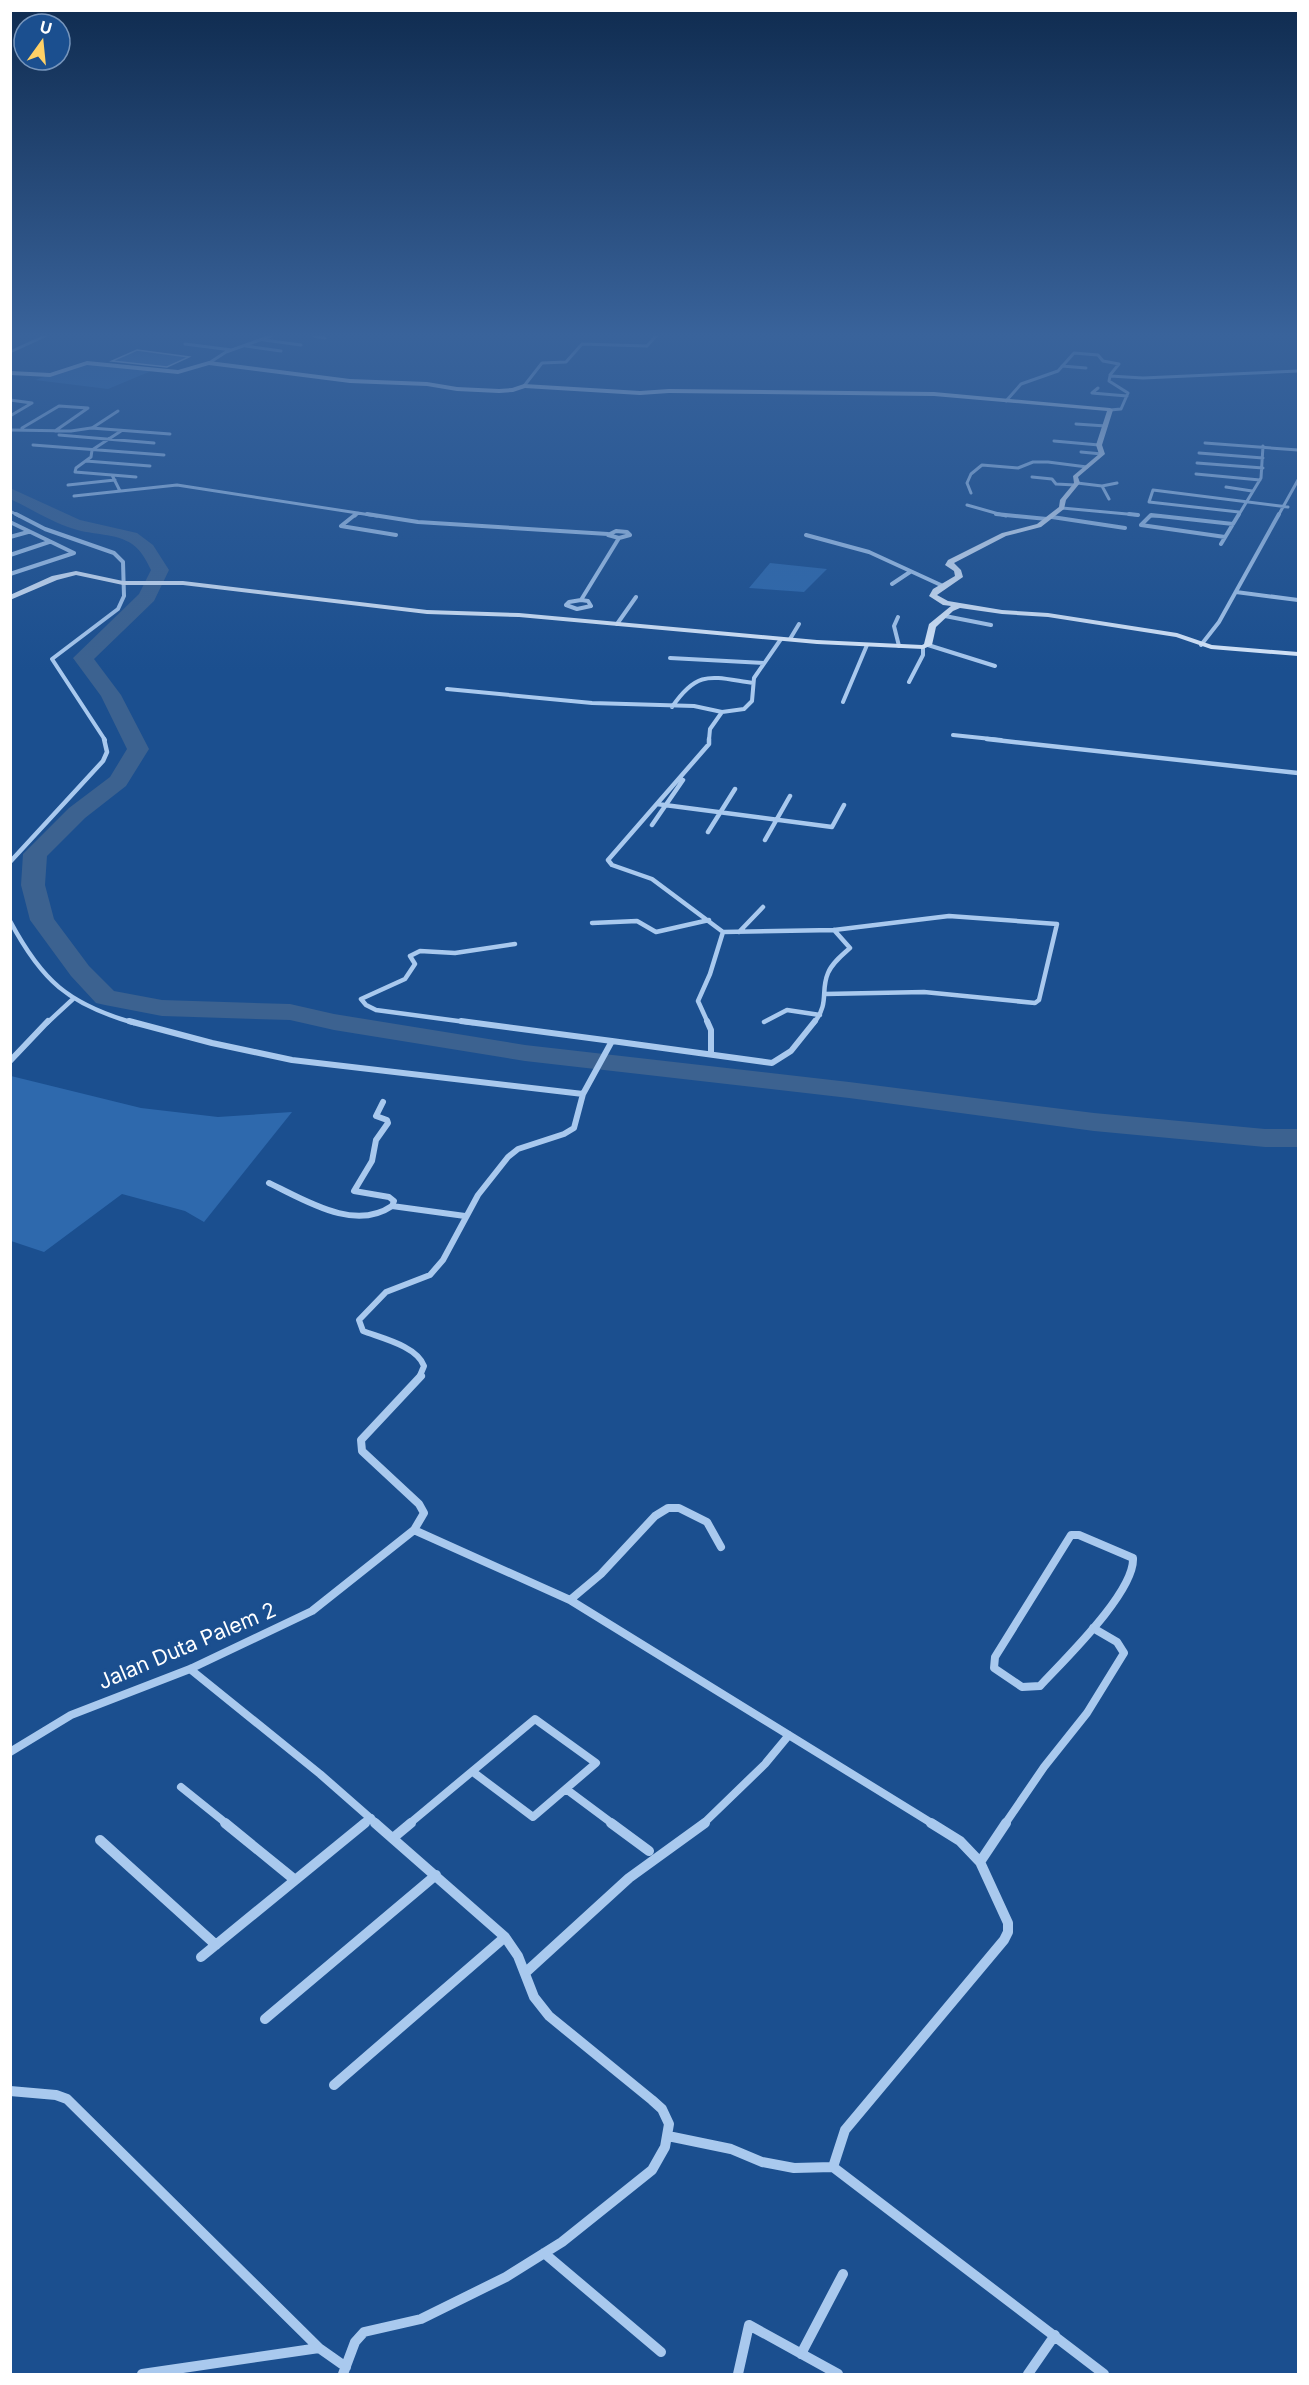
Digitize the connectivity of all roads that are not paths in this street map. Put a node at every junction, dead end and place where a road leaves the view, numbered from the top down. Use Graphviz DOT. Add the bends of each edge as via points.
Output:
graph roads {
  1 [pos="60,447"];
  2 [pos="96,447"];
  3 [pos="1100,447"];
  4 [pos="1263,447"];
  5 [pos="1267,447"];
  6 [pos="92,450"];
  7 [pos="1299,450"];
  8 [pos="1081,452"];
  9 [pos="1199,453"];
  10 [pos="1102,454"];
  11 [pos="164,455"];
  12 [pos="1263,458"];
  13 [pos="86,460"];
  14 [pos="1197,463"];
  15 [pos="150,466"];
  16 [pos="1087,467"];
  17 [pos="1263,468"];
  18 [pos="1197,474"];
  19 [pos="114,477"];
  20 [pos="136,477"];
  21 [pos="1032,477"];
  22 [pos="1260,480"];
  23 [pos="1299,480"];
  24 [pos="1117,483"];
  25 [pos="69,484"];
  26 [pos="1076,484"];
  27 [pos="1102,486"];
  28 [pos="1226,488"];
  29 [pos="120,491"];
  30 [pos="1252,491"];
  31 [pos="971,493"];
  32 [pos="74,496"];
  33 [pos="1109,499"];
  34 [pos="1246,502"];
  35 [pos="967,505"];
  36 [pos="1286,507"];
  37 [pos="1062,508"];
  38 [pos="10,511"];
  39 [pos="1239,512"];
  40 [pos="358,513"];
  41 [pos="1138,515"];
  42 [pos="1050,518"];
  43 [pos="10,522"];
  44 [pos="1233,524"];
  45 [pos="1125,528"];
  46 [pos="29,531"];
  47 [pos="396,534"];
  48 [pos="608,534"];
  49 [pos="806,534"];
  50 [pos="10,537"];
  51 [pos="1225,537"];
  52 [pos="619,538"];
  53 [pos="49,542"];
  54 [pos="1221,544"];
  55 [pos="10,555"];
  56 [pos="910,572"];
  57 [pos="10,574"];
  58 [pos="125,583"];
  59 [pos="892,584"];
  60 [pos="944,586"];
  61 [pos="1236,592"];
  62 [pos="636,597"];
  63 [pos="10,598"];
  64 [pos="581,600"];
  65 [pos="1299,600"];
  66 [pos="960,605"];
  67 [pos="577,609"];
  68 [pos="945,616"];
  69 [pos="898,617"];
  70 [pos="572,620"];
  71 [pos="617,624"];
  72 [pos="799,624"];
  73 [pos="991,625"];
  74 [pos="785,639"];
  75 [pos="867,645"];
  76 [pos="1201,645"];
  77 [pos="899,646"];
  78 [pos="926,646"];
  79 [pos="1299,654"];
  80 [pos="670,658"];
  81 [pos="764,663"];
  82 [pos="995,666"];
  83 [pos="909,682"];
  84 [pos="753,683"];
  85 [pos="447,689"];
  86 [pos="843,702"];
  87 [pos="672,707"];
  88 [pos="722,712"];
  89 [pos="953,735"];
  90 [pos="1299,773"];
  91 [pos="682,780"];
  92 [pos="735,789"];
  93 [pos="790,796"];
  94 [pos="657,804"];
  95 [pos="666,805"];
  96 [pos="844,805"];
  97 [pos="720,812"];
  98 [pos="776,820"];
  99 [pos="652,825"];
  100 [pos="708,832"];
  101 [pos="765,840"];
  102 [pos="10,862"];
  103 [pos="763,907"];
  104 [pos="709,920"];
  105 [pos="10,921"];
  106 [pos="592,923"];
  107 [pos="834,930"];
  108 [pos="723,932"];
  109 [pos="739,932"];
  110 [pos="515,944"];
  111 [pos="825,994"];
  112 [pos="73,999"];
  113 [pos="820,1015"];
  114 [pos="764,1022"];
  115 [pos="612,1041"];
  116 [pos="711,1054"];
  117 [pos="10,1061"];
  118 [pos="583,1094"];
  119 [pos="382,1102"];
  120 [pos="269,1183"];
  121 [pos="392,1206"];
  122 [pos="465,1216"];
  123 [pos="414,1530"];
  124 [pos="721,1547"];
  125 [pos="570,1600"];
  126 [pos="1093,1628"];
  127 [pos="190,1669"];
  128 [pos="789,1735"];
  129 [pos="10,1752"];
  130 [pos="473,1772"];
  131 [pos="181,1787"];
  132 [pos="566,1789"];
  133 [pos="371,1818"];
  134 [pos="393,1838"];
  135 [pos="100,1840"];
  136 [pos="650,1851"];
  137 [pos="980,1862"];
  138 [pos="436,1875"];
  139 [pos="295,1880"];
  140 [pos="505,1936"];
  141 [pos="216,1945"];
  142 [pos="201,1957"];
  143 [pos="525,1973"];
  144 [pos="265,2019"];
  145 [pos="334,2085"];
  146 [pos="10,2091"];
  147 [pos="669,2136"];
  148 [pos="833,2167"];
  149 [pos="544,2253"];
  150 [pos="843,2274"];
  151 [pos="1055,2335"];
  152 [pos="319,2348"];
  153 [pos="661,2352"];
  154 [pos="801,2354"];
  155 [pos="344,2371"];
  156 [pos="142,2374"];
  157 [pos="738,2374"];
  158 [pos="838,2374"];
  159 [pos="1028,2374"];
  160 [pos="1104,2374"];
  1 -- 6 [label="street"];
  2 -- 6 [label="street"];
  3 -- 10 [label="street"];
  4 -- 12 [label="street"];
  5 -- 7 [label="street"];
  6 -- 11 [label="street"];
  6 -- 13 [label="street"];
  8 -- 10 [label="street"];
  9 -- 12 [label="street"];
  10 -- 16 [label="street"];
  12 -- 17 [label="street"];
  13 -- 15 [label="street"];
  13 -- 19 [label="street" via="75,472"];
  14 -- 17 [label="street"];
  16 -- 26 [label="street" via="1076,475"];
  16 -- 31 [label="street" via="1038,462 1019,468 986,464 969,477"];
  17 -- 22 [label="street"];
  18 -- 22 [label="street"];
  19 -- 20 [label="street"];
  19 -- 25 [label="street"];
  19 -- 29 [label="street"];
  21 -- 26 [label="street" via="1052,479 1056,484"];
  22 -- 30 [label="street"];
  23 -- 36 [label="street"];
  24 -- 27 [label="street"];
  26 -- 27 [label="street"];
  26 -- 37 [label="street" via="1063,500"];
  27 -- 33 [label="street"];
  28 -- 30 [label="street"];
  29 -- 32 [label="street"];
  29 -- 40 [label="street" via="177,484"];
  30 -- 34 [label="street"];
  34 -- 36 [label="street"];
  34 -- 39 [label="street"];
  34 -- 39 [label="street" via="1153,490 1149,502"];
  35 -- 42 [label="street" via="985,512"];
  36 -- 61 [label="street"];
  37 -- 41 [label="street"];
  37 -- 42 [label="street"];
  38 -- 58 [label="street" via="45,529 114,553 125,562"];
  39 -- 44 [label="street"];
  40 -- 47 [label="street" via="341,526"];
  40 -- 48 [label="street" via="418,522"];
  42 -- 45 [label="street"];
  42 -- 60 [label="street" via="1037,527 1004,534 955,559 949,565 959,577"];
  43 -- 46 [label="street"];
  44 -- 51 [label="street"];
  44 -- 51 [label="street" via="1151,515 1141,525"];
  46 -- 50 [label="street"];
  46 -- 53 [label="street"];
  48 -- 52 [label="street"];
  48 -- 52 [label="street" via="630,534"];
  49 -- 56 [label="street" via="869,552"];
  51 -- 54 [label="street"];
  52 -- 64 [label="street"];
  53 -- 55 [label="street"];
  53 -- 57 [label="street" via="74,553"];
  56 -- 59 [label="street"];
  56 -- 60 [label="street"];
  58 -- 63 [label="street" via="70,573"];
  58 -- 70 [label="street" via="180,583 427,612"];
  58 -- 102 [label="street" via="118,609 52,659 99,727 106,755"];
  60 -- 66 [label="street" via="933,596"];
  61 -- 65 [label="street"];
  61 -- 76 [label="street"];
  62 -- 71 [label="street"];
  64 -- 67 [label="street" via="591,606"];
  64 -- 67 [label="street" via="567,603"];
  66 -- 68 [label="street"];
  66 -- 76 [label="street" via="1142,629 1176,635"];
  67 -- 70 [label="street"];
  68 -- 73 [label="street"];
  68 -- 78 [label="street" via="932,626"];
  69 -- 77 [label="street" via="894,626"];
  70 -- 71 [label="street"];
  71 -- 74 [label="street"];
  72 -- 74 [label="street"];
  74 -- 75 [label="street"];
  74 -- 81 [label="street"];
  75 -- 77 [label="street"];
  75 -- 86 [label="street"];
  76 -- 79 [label="street"];
  77 -- 78 [label="street"];
  78 -- 82 [label="street"];
  78 -- 83 [label="street"];
  80 -- 81 [label="street"];
  81 -- 84 [label="street"];
  84 -- 87 [label="street" via="697,681 688,685"];
  84 -- 88 [label="street" via="752,701 747,707"];
  85 -- 87 [label="street"];
  87 -- 88 [label="street" via="704,707"];
  88 -- 94 [label="street" via="710,729 709,744"];
  89 -- 90 [label="street"];
  91 -- 95 [label="street"];
  92 -- 97 [label="street"];
  93 -- 98 [label="street"];
  94 -- 95 [label="street"];
  94 -- 104 [label="street" via="609,858 609,863 652,879"];
  95 -- 97 [label="street"];
  95 -- 99 [label="street"];
  96 -- 98 [label="street" via="832,827"];
  97 -- 98 [label="street"];
  97 -- 100 [label="street"];
  98 -- 101 [label="street"];
  103 -- 109 [label="street"];
  104 -- 106 [label="street" via="656,932 637,921"];
  104 -- 108 [label="street"];
  105 -- 112 [label="street" via="39,968"];
  107 -- 109 [label="street"];
  107 -- 111 [label="street" via="849,948 827,974"];
  107 -- 111 [label="street" via="949,916 1057,924 1035,1004 924,992"];
  108 -- 109 [label="street"];
  108 -- 116 [label="street" via="698,1001 711,1030"];
  110 -- 115 [label="street" via="455,953 417,952 410,956 415,964 405,979 361,999 376,1010"];
  111 -- 113 [label="street"];
  112 -- 117 [label="street"];
  112 -- 118 [label="street" via="128,1022 257,1054"];
  113 -- 114 [label="street" via="787,1010"];
  113 -- 116 [label="street" via="791,1051 772,1064"];
  115 -- 116 [label="street"];
  115 -- 118 [label="street"];
  118 -- 122 [label="street" via="574,1128 518,1149 494,1173"];
  119 -- 121 [label="street" via="376,1116 388,1123 376,1140 372,1161 354,1191 389,1197 394,1202"];
  120 -- 121 [label="street" via="312,1204 356,1215 380,1216"];
  121 -- 122 [label="street"];
  122 -- 123 [label="street" via="443,1260 430,1275 386,1292 359,1320 360,1328 419,1357 424,1368 421,1376 361,1440 360,1446 419,1504 424,1513"];
  123 -- 125 [label="street"];
  123 -- 127 [label="street, Jalan Duta Palem 2" via="312,1611"];
  124 -- 125 [label="street" via="707,1522 679,1508 668,1508 655,1516 601,1574"];
  125 -- 128 [label="street"];
  126 -- 126 [label="street" via="1125,1585 1134,1561 1130,1555 1071,1535 995,1657 994,1668 1022,1687 1040,1686"];
  126 -- 137 [label="street" via="1117,1642 1123,1656"];
  127 -- 129 [label="street, Jalan Duta Palem 2" via="70,1715"];
  127 -- 133 [label="street"];
  128 -- 137 [label="street" via="960,1842"];
  128 -- 143 [label="street" via="705,1823 629,1878"];
  130 -- 132 [label="street" via="533,1817"];
  130 -- 132 [label="street" via="535,1719 596,1762"];
  130 -- 134 [label="street"];
  131 -- 139 [label="street"];
  132 -- 136 [label="street"];
  133 -- 134 [label="street"];
  133 -- 139 [label="street"];
  134 -- 138 [label="street"];
  135 -- 141 [label="street"];
  137 -- 148 [label="street" via="1008,1923 1008,1932 845,2130"];
  138 -- 140 [label="street"];
  138 -- 144 [label="street"];
  139 -- 141 [label="street"];
  140 -- 143 [label="street"];
  140 -- 145 [label="street"];
  141 -- 142 [label="street"];
  143 -- 147 [label="street" via="534,1997 549,2016 662,2109 669,2124"];
  146 -- 152 [label="street" via="67,2099"];
  147 -- 148 [label="street" via="730,2148 773,2164"];
  147 -- 149 [label="street" via="652,2170"];
  148 -- 151 [label="street"];
  149 -- 153 [label="street"];
  149 -- 155 [label="street" via="506,2277 421,2319 364,2332 355,2342"];
  150 -- 154 [label="street"];
  151 -- 159 [label="street"];
  151 -- 160 [label="street"];
  152 -- 155 [label="street"];
  152 -- 156 [label="street"];
  154 -- 157 [label="street" via="749,2325"];
  154 -- 158 [label="street"];
}
